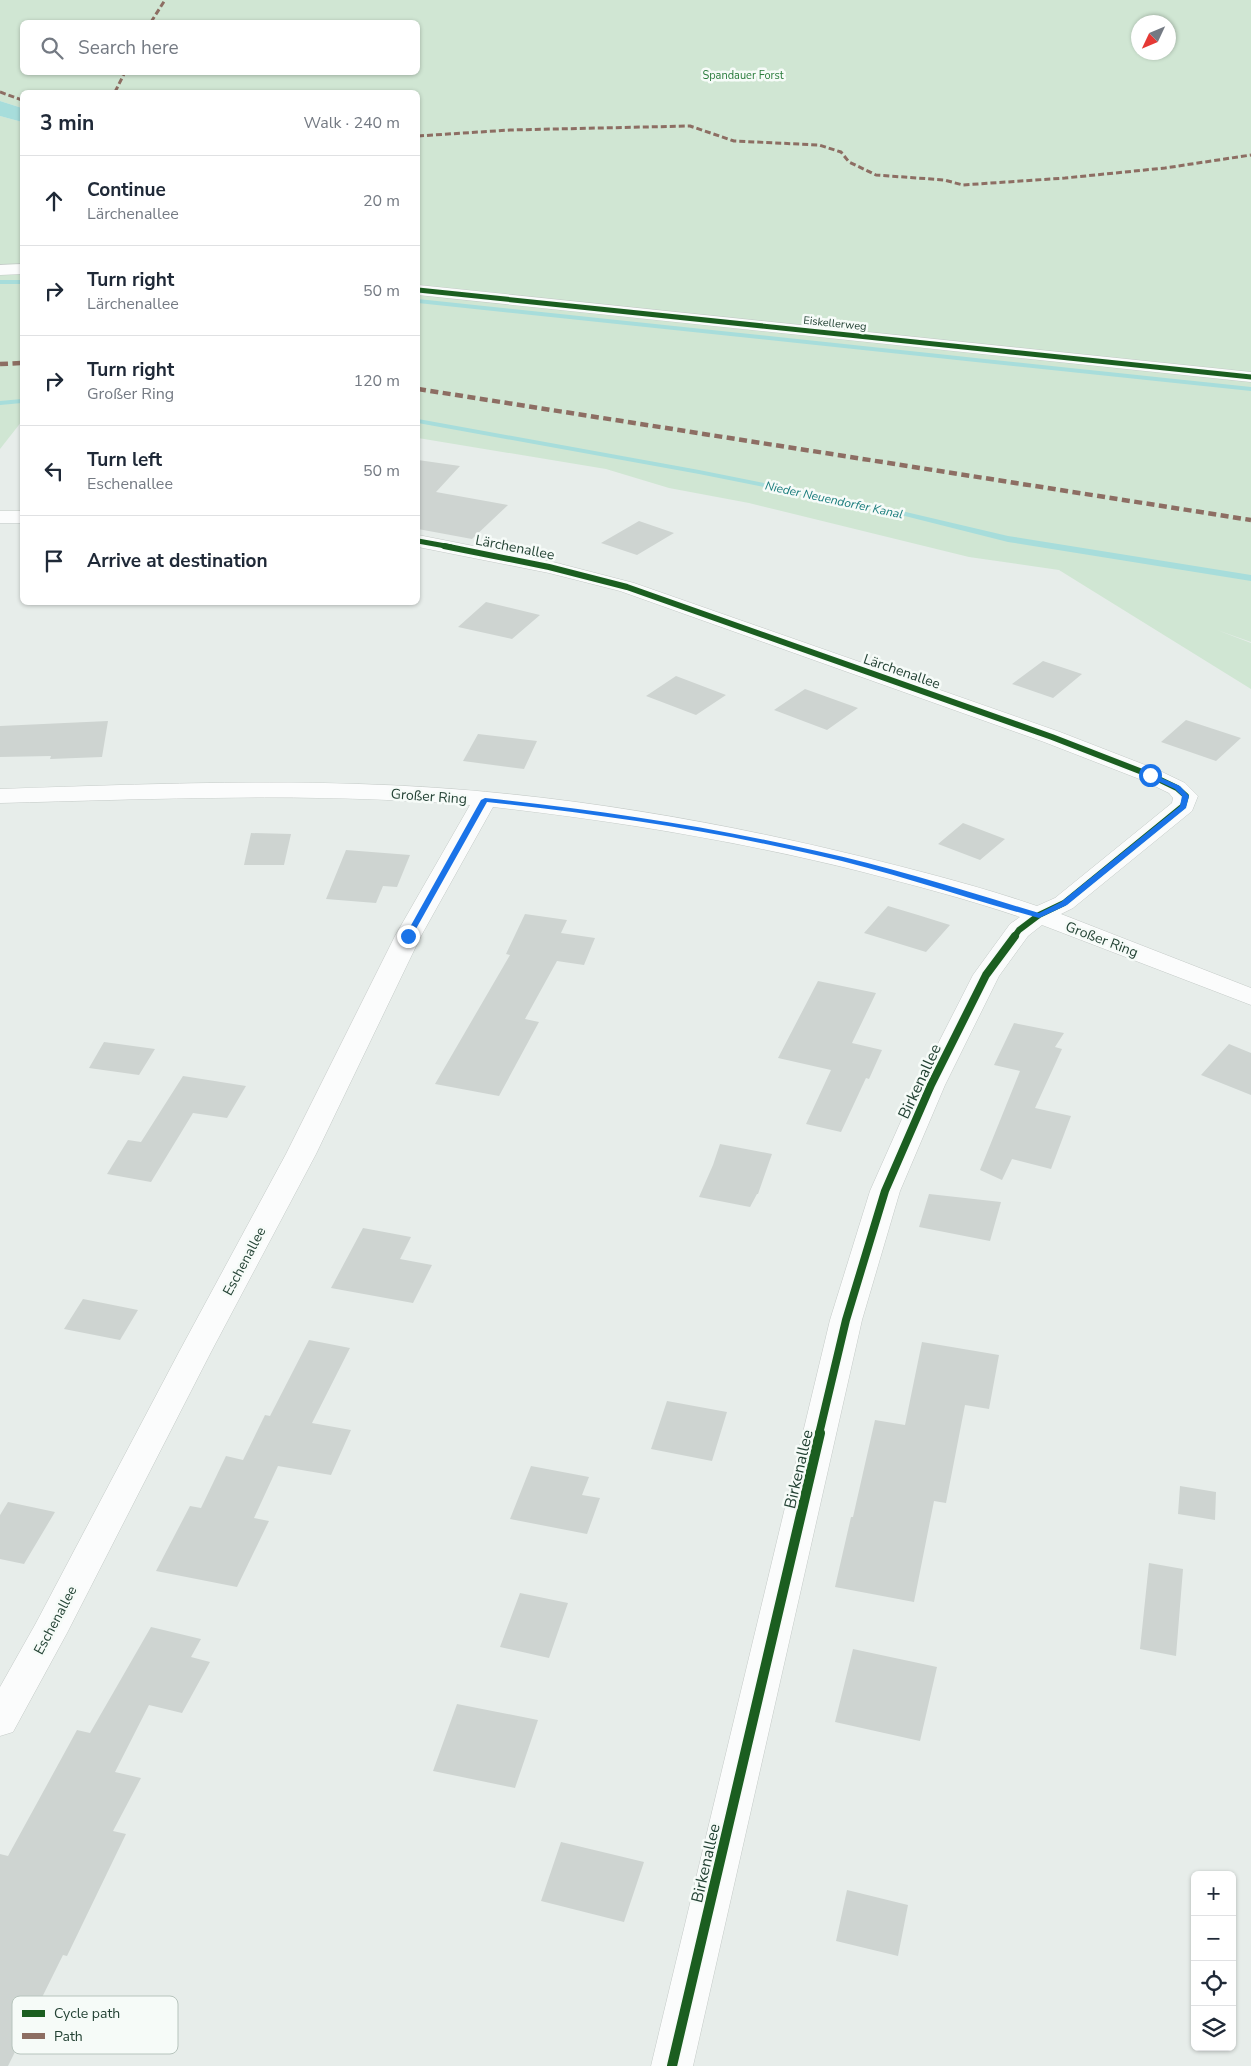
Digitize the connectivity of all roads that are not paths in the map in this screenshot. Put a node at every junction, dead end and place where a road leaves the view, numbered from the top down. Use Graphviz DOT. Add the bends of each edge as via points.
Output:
graph roads {
  1 [pos="20,269"];
  2 [pos="0,270"];
  3 [pos="420,290"];
  4 [pos="1251,377"];
  5 [pos="0,517"];
  6 [pos="20,517"];
  7 [pos="420,541"];
  8 [pos="0,796"];
  9 [pos="485,800"];
  10 [pos="1039,915"];
  11 [pos="1251,997"];
  12 [pos="0,1721"];
  13 [pos="672,2066"];
  1 -- 2 [label="street"];
  3 -- 4 [label="street, Eiskellerweg"];
  5 -- 6 [label="street"];
  7 -- 10 [label="street, Lärchenallee" via="580,573 626,587 1052,737 1150,775 1186,796 1183,806 1064,904"];
  8 -- 9 [label="street, Großer Ring" via="227,790 362,791"];
  9 -- 10 [label="street, Großer Ring" via="588,811 817,853"];
  9 -- 12 [label="street, Eschenallee" via="408,936 301,1154"];
  10 -- 11 [label="street, Großer Ring"];
  10 -- 13 [label="street, Birkenallee" via="1019,930 986,975 931,1085 886,1191 846,1320"];
}
